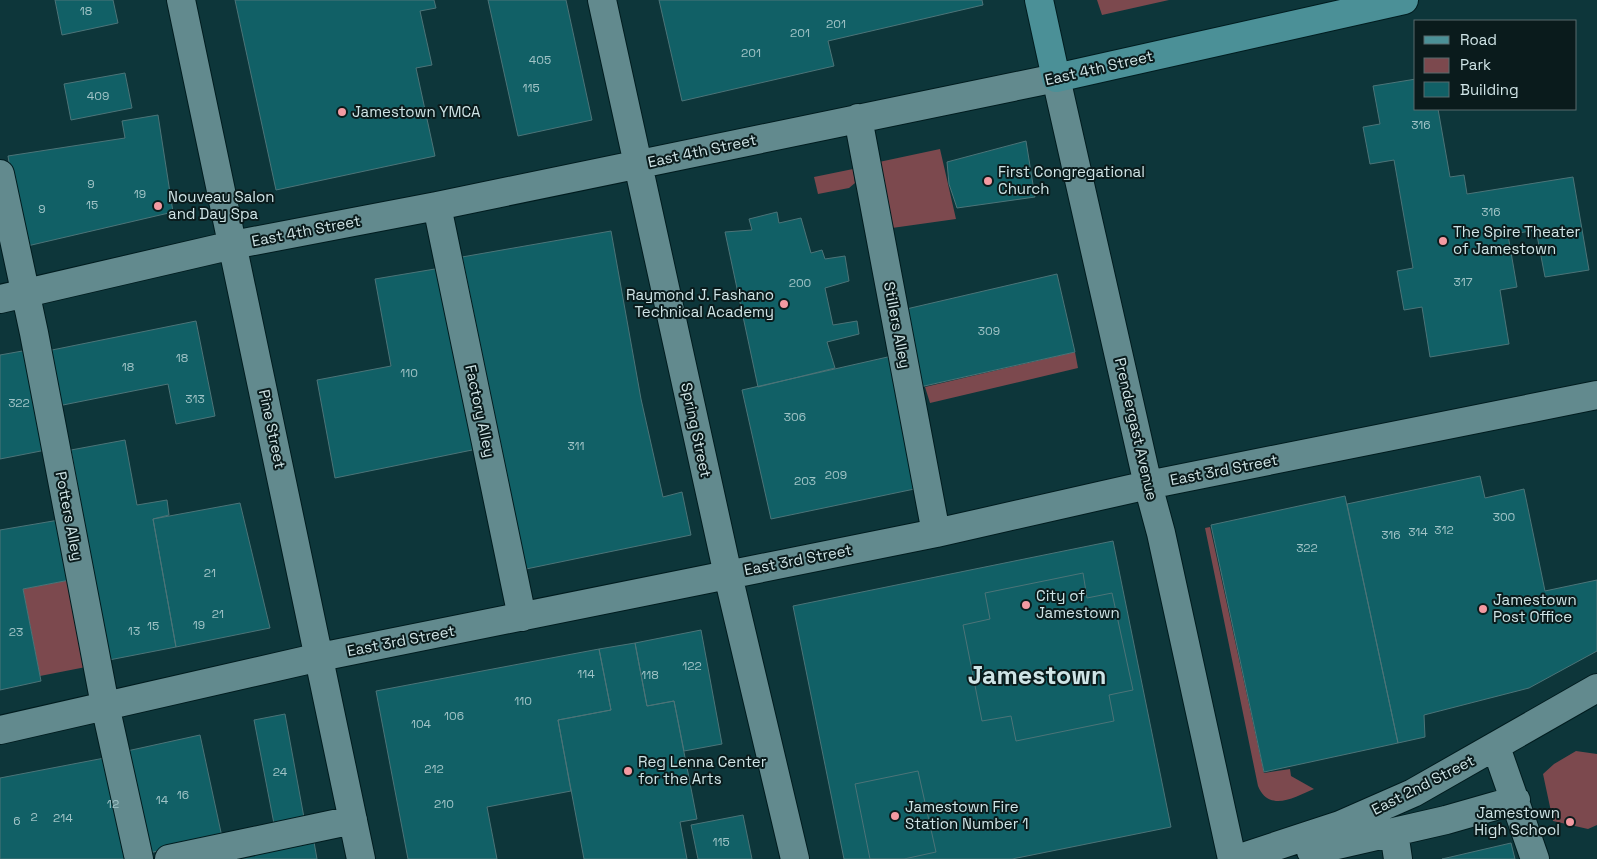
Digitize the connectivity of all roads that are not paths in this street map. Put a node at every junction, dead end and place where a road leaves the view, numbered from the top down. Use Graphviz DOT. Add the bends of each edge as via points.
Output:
graph roads {
  1 [pos="181,0"];
  2 [pos="602,0"];
  3 [pos="1039,0"];
  4 [pos="1404,0"];
  5 [pos="1056,78"];
  6 [pos="858,118"];
  7 [pos="638,164"];
  8 [pos="0,174"];
  9 [pos="438,206"];
  10 [pos="234,245"];
  11 [pos="13,296"];
  12 [pos="1597,395"];
  13 [pos="1148,486"];
  14 [pos="936,533"];
  15 [pos="728,575"];
  16 [pos="522,617"];
  17 [pos="320,657"];
  18 [pos="1597,688"];
  19 [pos="105,705"];
  20 [pos="0,730"];
  21 [pos="1496,747"];
  22 [pos="1516,800"];
  23 [pos="353,820"];
  24 [pos="1394,832"];
  25 [pos="139,859"];
  26 [pos="169,859"];
  27 [pos="361,859"];
  28 [pos="795,859"];
  29 [pos="1232,859"];
  30 [pos="1237,859"];
  31 [pos="1275,859"];
  32 [pos="1398,859"];
  33 [pos="1535,859"];
  1 -- 10 [label="street, Pine Street"];
  2 -- 7 [label="street, Spring Street"];
  3 -- 5 [label="main road, Prendergast Avenue"];
  4 -- 5 [label="main road, East 4th Street"];
  5 -- 6 [label="street, East 4th Street"];
  5 -- 13 [label="street, Prendergast Avenue"];
  6 -- 7 [label="street, East 4th Street"];
  6 -- 14 [label="street, Stillers Alley"];
  7 -- 9 [label="street, East 4th Street"];
  7 -- 15 [label="street, Spring Street"];
  8 -- 11 [label="street, Potters Alley"];
  9 -- 10 [label="street, East 4th Street"];
  9 -- 16 [label="street, Factory Alley"];
  10 -- 11 [label="street, East 4th Street"];
  10 -- 17 [label="street, Pine Street"];
  11 -- 19 [label="street, Potters Alley"];
  12 -- 13 [label="street, East 3rd Street"];
  13 -- 14 [label="street, East 3rd Street"];
  13 -- 29 [label="street, Prendergast Avenue"];
  14 -- 15 [label="street, East 3rd Street"];
  15 -- 16 [label="street, East 3rd Street"];
  15 -- 28 [label="street, Spring Street"];
  16 -- 17 [label="street, East 3rd Street"];
  17 -- 19 [label="street, East 3rd Street"];
  17 -- 23 [label="street, Pine Street"];
  18 -- 21 [label="street, East 2nd Street"];
  19 -- 20 [label="street, East 3rd Street"];
  19 -- 25 [label="street, Potters Alley"];
  21 -- 22 [label="street"];
  21 -- 30 [label="street, East 2nd Street" via="1413,793 1340,825"];
  22 -- 24 [label="street, East 2nd Street"];
  22 -- 33 [label="street"];
  23 -- 26 [label="street"];
  23 -- 27 [label="street, Pine Street"];
  24 -- 31 [label="street, East 2nd Street"];
  24 -- 32 [label="street"];
}
